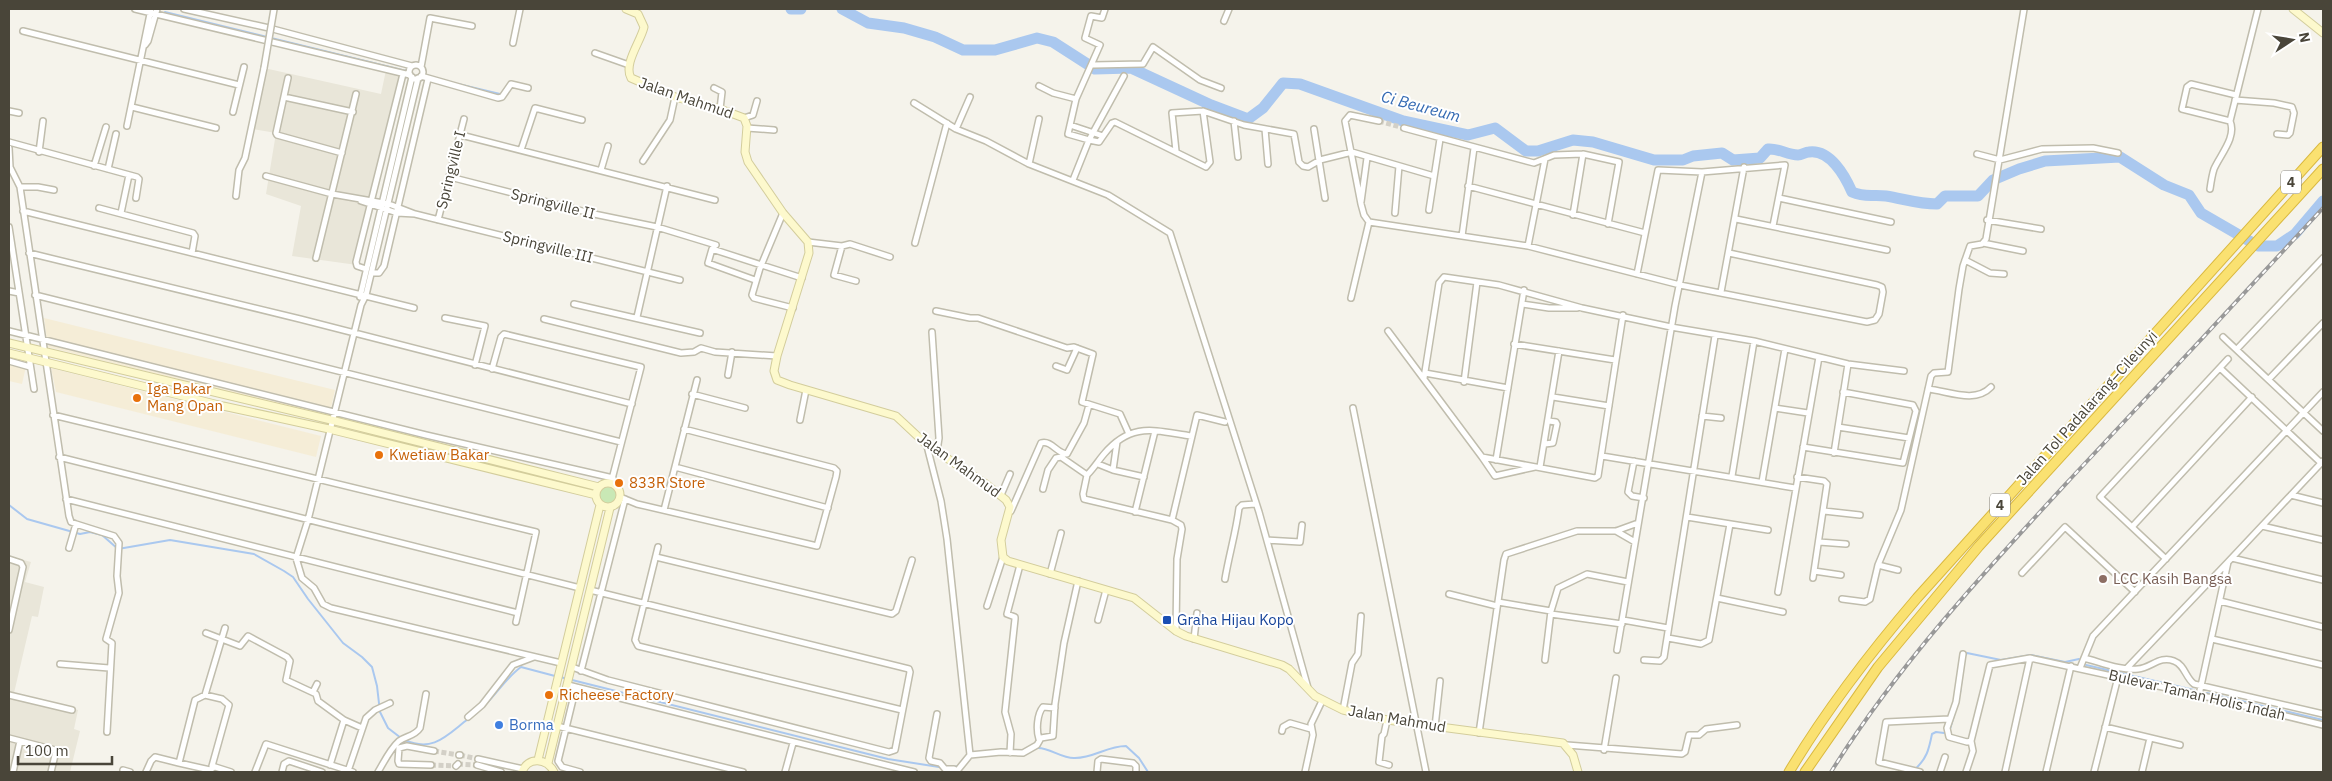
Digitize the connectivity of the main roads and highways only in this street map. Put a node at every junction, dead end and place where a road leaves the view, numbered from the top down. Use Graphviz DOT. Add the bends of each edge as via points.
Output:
graph roads {
  1 [pos="626,9"];
  2 [pos="2293,9"];
  3 [pos="640,12"];
  4 [pos="2323,33"];
  5 [pos="2323,147"];
  6 [pos="2323,169"];
  7 [pos="9,343"];
  8 [pos="9,353"];
  9 [pos="598,487"];
  10 [pos="596,495"];
  11 [pos="600,505"];
  12 [pos="610,508"];
  13 [pos="538,760"];
  14 [pos="548,763"];
  15 [pos="522,770"];
  16 [pos="554,772"];
  17 [pos="1578,772"];
  18 [pos="1788,772"];
  19 [pos="1805,772"];
  1 -- 3 [label="main road, Jalan Mahmud"];
  2 -- 4 [label="main road"];
  3 -- 17 [label="main road, Jalan Mahmud" via="644,27 628,74 633,80 675,97 744,118 748,162 783,213 808,242 809,253 777,356 774,371 777,380 890,413 927,445 1000,495 1008,503 1010,512 1001,540 1003,557 1020,565 1134,598 1173,629 1194,639 1282,664 1322,701 1343,710 1418,725 1557,742 1567,746 1575,758"];
  5 -- 18 [label="highway, Jalan Tol Padalarang–Cileunyi / 4" via="2016,486 1878,644"];
  6 -- 19 [label="highway, Jalan Tol Padalarang–Cileunyi / 4" via="1929,604 1868,681"];
  7 -- 9 [label="main road"];
  8 -- 10 [label="main road"];
  9 -- 10 [label="main road"];
  9 -- 12 [label="main road" via="612,481 619,489 623,498"];
  10 -- 11 [label="main road"];
  11 -- 12 [label="main road"];
  11 -- 13 [label="main road"];
  12 -- 14 [label="main road" via="561,727"];
  13 -- 14 [label="main road"];
  13 -- 15 [label="main road" via="528,763"];
  14 -- 16 [label="main road"];
}
